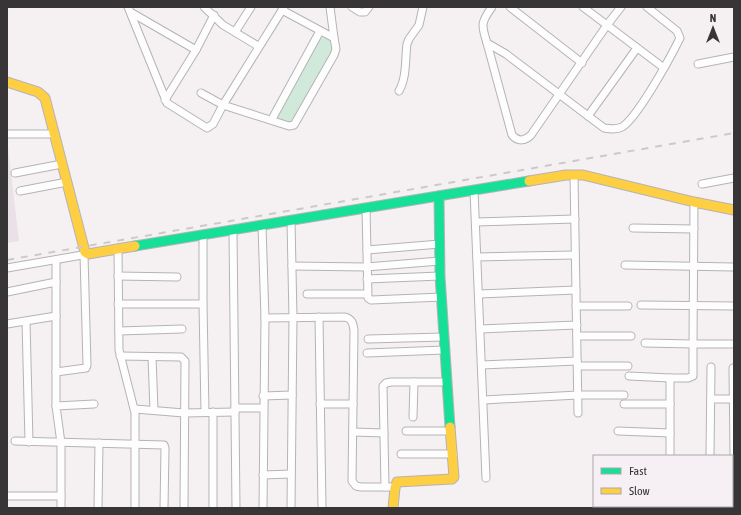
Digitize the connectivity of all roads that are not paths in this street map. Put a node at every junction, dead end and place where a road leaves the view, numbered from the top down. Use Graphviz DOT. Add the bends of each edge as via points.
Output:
graph roads {
  1 [pos="204,7"];
  2 [pos="251,7"];
  3 [pos="330,7"];
  4 [pos="352,7"];
  5 [pos="369,7"];
  6 [pos="422,7"];
  7 [pos="492,7"];
  8 [pos="510,7"];
  9 [pos="583,7"];
  10 [pos="622,7"];
  11 [pos="647,7"];
  12 [pos="283,8"];
  13 [pos="130,10"];
  14 [pos="214,15"];
  15 [pos="607,25"];
  16 [pos="320,31"];
  17 [pos="235,32"];
  18 [pos="334,38"];
  19 [pos="487,42"];
  20 [pos="258,46"];
  21 [pos="637,48"];
  22 [pos="196,50"];
  23 [pos="734,57"];
  24 [pos="582,63"];
  25 [pos="698,64"];
  26 [pos="664,68"];
  27 [pos="7,82"];
  28 [pos="399,91"];
  29 [pos="201,93"];
  30 [pos="560,94"];
  31 [pos="165,100"];
  32 [pos="223,105"];
  33 [pos="588,116"];
  34 [pos="272,120"];
  35 [pos="7,134"];
  36 [pos="55,134"];
  37 [pos="62,164"];
  38 [pos="15,173"];
  39 [pos="574,175"];
  40 [pos="734,178"];
  41 [pos="67,182"];
  42 [pos="702,184"];
  43 [pos="474,190"];
  44 [pos="20,191"];
  45 [pos="439,196"];
  46 [pos="694,202"];
  47 [pos="366,208"];
  48 [pos="734,210"];
  49 [pos="575,219"];
  50 [pos="291,221"];
  51 [pos="476,222"];
  52 [pos="262,226"];
  53 [pos="633,228"];
  54 [pos="694,229"];
  55 [pos="233,231"];
  56 [pos="203,235"];
  57 [pos="440,244"];
  58 [pos="118,250"];
  59 [pos="367,250"];
  60 [pos="86,255"];
  61 [pos="575,255"];
  62 [pos="477,257"];
  63 [pos="56,260"];
  64 [pos="440,261"];
  65 [pos="625,265"];
  66 [pos="292,266"];
  67 [pos="694,266"];
  68 [pos="366,267"];
  69 [pos="734,267"];
  70 [pos="7,268"];
  71 [pos="118,276"];
  72 [pos="440,276"];
  73 [pos="177,277"];
  74 [pos="367,279"];
  75 [pos="56,282"];
  76 [pos="576,290"];
  77 [pos="7,292"];
  78 [pos="308,294"];
  79 [pos="367,294"];
  80 [pos="479,294"];
  81 [pos="442,297"];
  82 [pos="118,304"];
  83 [pos="203,304"];
  84 [pos="641,305"];
  85 [pos="693,305"];
  86 [pos="576,306"];
  87 [pos="628,306"];
  88 [pos="734,306"];
  89 [pos="56,316"];
  90 [pos="319,317"];
  91 [pos="264,318"];
  92 [pos="293,318"];
  93 [pos="26,321"];
  94 [pos="7,324"];
  95 [pos="577,325"];
  96 [pos="182,329"];
  97 [pos="480,329"];
  98 [pos="119,330"];
  99 [pos="577,336"];
  100 [pos="632,336"];
  101 [pos="443,337"];
  102 [pos="368,339"];
  103 [pos="645,343"];
  104 [pos="693,344"];
  105 [pos="734,344"];
  106 [pos="444,350"];
  107 [pos="367,353"];
  108 [pos="120,356"];
  109 [pos="152,356"];
  110 [pos="578,364"];
  111 [pos="482,365"];
  112 [pos="628,366"];
  113 [pos="711,367"];
  114 [pos="733,368"];
  115 [pos="56,372"];
  116 [pos="629,376"];
  117 [pos="670,378"];
  118 [pos="414,382"];
  119 [pos="446,382"];
  120 [pos="578,395"];
  121 [pos="624,395"];
  122 [pos="263,396"];
  123 [pos="292,396"];
  124 [pos="711,399"];
  125 [pos="734,399"];
  126 [pos="484,400"];
  127 [pos="94,404"];
  128 [pos="320,404"];
  129 [pos="353,404"];
  130 [pos="624,404"];
  131 [pos="670,404"];
  132 [pos="56,406"];
  133 [pos="263,408"];
  134 [pos="135,409"];
  135 [pos="154,410"];
  136 [pos="235,410"];
  137 [pos="205,412"];
  138 [pos="213,412"];
  139 [pos="184,413"];
  140 [pos="578,413"];
  141 [pos="413,417"];
  142 [pos="406,431"];
  143 [pos="450,431"];
  144 [pos="618,431"];
  145 [pos="353,432"];
  146 [pos="384,433"];
  147 [pos="670,433"];
  148 [pos="15,441"];
  149 [pos="29,442"];
  150 [pos="61,443"];
  151 [pos="98,443"];
  152 [pos="135,444"];
  153 [pos="401,454"];
  154 [pos="453,454"];
  155 [pos="734,454"];
  156 [pos="670,455"];
  157 [pos="710,455"];
  158 [pos="291,474"];
  159 [pos="263,475"];
  160 [pos="486,478"];
  161 [pos="385,487"];
  162 [pos="395,487"];
  163 [pos="7,496"];
  164 [pos="61,496"];
  165 [pos="61,508"];
  166 [pos="98,508"];
  167 [pos="135,508"];
  168 [pos="164,508"];
  169 [pos="184,508"];
  170 [pos="213,508"];
  171 [pos="236,508"];
  172 [pos="263,508"];
  173 [pos="291,508"];
  174 [pos="322,508"];
  175 [pos="393,508"];
  1 -- 14 [label="street"];
  2 -- 17 [label="street"];
  3 -- 18 [label="street"];
  4 -- 5 [label="street" via="364,12"];
  6 -- 28 [label="street" via="419,25 407,44 404,77"];
  7 -- 19 [label="street" via="482,25"];
  8 -- 24 [label="street"];
  9 -- 15 [label="street"];
  10 -- 15 [label="street"];
  11 -- 26 [label="street" via="679,34 678,42"];
  12 -- 16 [label="street"];
  12 -- 20 [label="street"];
  13 -- 22 [label="street"];
  13 -- 31 [label="street"];
  14 -- 17 [label="street" via="223,25"];
  14 -- 22 [label="street"];
  15 -- 21 [label="street"];
  15 -- 24 [label="street"];
  16 -- 18 [label="street"];
  16 -- 34 [label="street"];
  17 -- 20 [label="street"];
  18 -- 34 [label="street" via="334,56 296,123 291,126"];
  19 -- 30 [label="street"];
  19 -- 30 [label="street" via="512,135 515,138 525,140 531,135"];
  20 -- 32 [label="street"];
  21 -- 26 [label="street"];
  21 -- 33 [label="street"];
  22 -- 31 [label="street"];
  23 -- 25 [label="street"];
  24 -- 30 [label="street"];
  26 -- 33 [label="street" via="638,109 623,126 604,128"];
  27 -- 36 [label="street" via="31,88 42,95 48,105"];
  29 -- 32 [label="street"];
  30 -- 33 [label="street"];
  31 -- 32 [label="street" via="170,106 207,128 213,124"];
  32 -- 34 [label="street"];
  35 -- 36 [label="street"];
  36 -- 37 [label="street"];
  37 -- 38 [label="street"];
  37 -- 41 [label="street"];
  39 -- 43 [label="street"];
  39 -- 46 [label="street" via="583,174"];
  39 -- 49 [label="street"];
  40 -- 42 [label="street"];
  41 -- 44 [label="street"];
  41 -- 60 [label="street"];
  43 -- 45 [label="street"];
  43 -- 51 [label="street"];
  45 -- 47 [label="street"];
  45 -- 57 [label="street"];
  46 -- 48 [label="street"];
  46 -- 54 [label="street"];
  47 -- 50 [label="street"];
  47 -- 59 [label="street"];
  49 -- 51 [label="street"];
  49 -- 61 [label="street"];
  50 -- 52 [label="street"];
  50 -- 66 [label="street"];
  51 -- 62 [label="street"];
  52 -- 55 [label="street"];
  52 -- 91 [label="street"];
  53 -- 54 [label="street"];
  54 -- 67 [label="street"];
  55 -- 56 [label="street"];
  55 -- 136 [label="street"];
  56 -- 58 [label="street"];
  56 -- 83 [label="street"];
  57 -- 59 [label="street"];
  57 -- 64 [label="street"];
  58 -- 60 [label="street"];
  58 -- 71 [label="street"];
  59 -- 68 [label="street"];
  60 -- 63 [label="street"];
  60 -- 115 [label="street" via="87,365 81,370"];
  61 -- 62 [label="street"];
  61 -- 76 [label="street"];
  62 -- 80 [label="street"];
  63 -- 70 [label="street"];
  63 -- 75 [label="street"];
  64 -- 68 [label="street"];
  64 -- 72 [label="street"];
  65 -- 67 [label="street"];
  66 -- 68 [label="street"];
  66 -- 92 [label="street"];
  67 -- 69 [label="street"];
  67 -- 85 [label="street"];
  68 -- 74 [label="street"];
  71 -- 73 [label="street"];
  71 -- 82 [label="street"];
  72 -- 74 [label="street"];
  72 -- 81 [label="street"];
  74 -- 79 [label="street"];
  75 -- 77 [label="street"];
  75 -- 89 [label="street"];
  76 -- 80 [label="street"];
  76 -- 86 [label="street"];
  78 -- 79 [label="street"];
  79 -- 81 [label="street" via="371,300"];
  80 -- 97 [label="street"];
  81 -- 101 [label="street"];
  82 -- 83 [label="street"];
  82 -- 98 [label="street"];
  83 -- 137 [label="street"];
  84 -- 85 [label="street"];
  85 -- 88 [label="street"];
  85 -- 104 [label="street"];
  86 -- 87 [label="street"];
  86 -- 95 [label="street"];
  89 -- 93 [label="street"];
  89 -- 115 [label="street"];
  90 -- 92 [label="street"];
  90 -- 128 [label="street"];
  90 -- 129 [label="street" via="346,317 353,322"];
  91 -- 92 [label="street"];
  91 -- 122 [label="street"];
  92 -- 123 [label="street"];
  93 -- 94 [label="street"];
  93 -- 149 [label="street"];
  95 -- 97 [label="street"];
  95 -- 99 [label="street"];
  96 -- 98 [label="street"];
  97 -- 111 [label="street"];
  98 -- 108 [label="street"];
  99 -- 100 [label="street"];
  99 -- 110 [label="street"];
  101 -- 102 [label="street"];
  101 -- 106 [label="street"];
  103 -- 104 [label="street"];
  104 -- 105 [label="street"];
  104 -- 117 [label="street" via="693,376"];
  106 -- 107 [label="street"];
  106 -- 119 [label="street"];
  108 -- 109 [label="street"];
  108 -- 134 [label="street"];
  109 -- 135 [label="street"];
  109 -- 139 [label="street" via="183,359"];
  110 -- 111 [label="street"];
  110 -- 112 [label="street"];
  110 -- 120 [label="street"];
  111 -- 126 [label="street"];
  113 -- 124 [label="street"];
  114 -- 125 [label="street"];
  115 -- 132 [label="street"];
  116 -- 117 [label="street"];
  117 -- 131 [label="street"];
  118 -- 119 [label="street"];
  118 -- 141 [label="street"];
  118 -- 146 [label="street" via="391,382 383,386"];
  119 -- 143 [label="street"];
  120 -- 121 [label="street"];
  120 -- 126 [label="street"];
  120 -- 140 [label="street"];
  122 -- 123 [label="street"];
  122 -- 133 [label="street"];
  123 -- 158 [label="street"];
  124 -- 125 [label="street"];
  124 -- 157 [label="street"];
  125 -- 155 [label="street"];
  126 -- 160 [label="street"];
  127 -- 132 [label="street"];
  128 -- 129 [label="street"];
  128 -- 174 [label="street"];
  129 -- 145 [label="street"];
  130 -- 131 [label="street"];
  131 -- 147 [label="street"];
  132 -- 150 [label="street"];
  133 -- 136 [label="street"];
  133 -- 159 [label="street"];
  134 -- 135 [label="street"];
  134 -- 152 [label="street"];
  135 -- 139 [label="street"];
  136 -- 138 [label="street"];
  136 -- 171 [label="street"];
  137 -- 138 [label="street"];
  137 -- 139 [label="street"];
  138 -- 170 [label="street"];
  139 -- 169 [label="street"];
  142 -- 143 [label="street"];
  143 -- 154 [label="street"];
  144 -- 147 [label="street"];
  145 -- 146 [label="street"];
  145 -- 161 [label="street" via="352,481 361,487"];
  146 -- 161 [label="street"];
  147 -- 156 [label="street"];
  148 -- 149 [label="street"];
  149 -- 150 [label="street"];
  150 -- 151 [label="street"];
  150 -- 164 [label="street"];
  151 -- 152 [label="street"];
  151 -- 166 [label="street"];
  152 -- 167 [label="street"];
  152 -- 168 [label="street" via="165,446"];
  153 -- 154 [label="street"];
  154 -- 162 [label="street" via="454,479 399,481"];
  158 -- 159 [label="street"];
  158 -- 173 [label="street"];
  159 -- 172 [label="street"];
  161 -- 162 [label="street"];
  162 -- 175 [label="street"];
  163 -- 164 [label="street"];
  164 -- 165 [label="street"];
}
